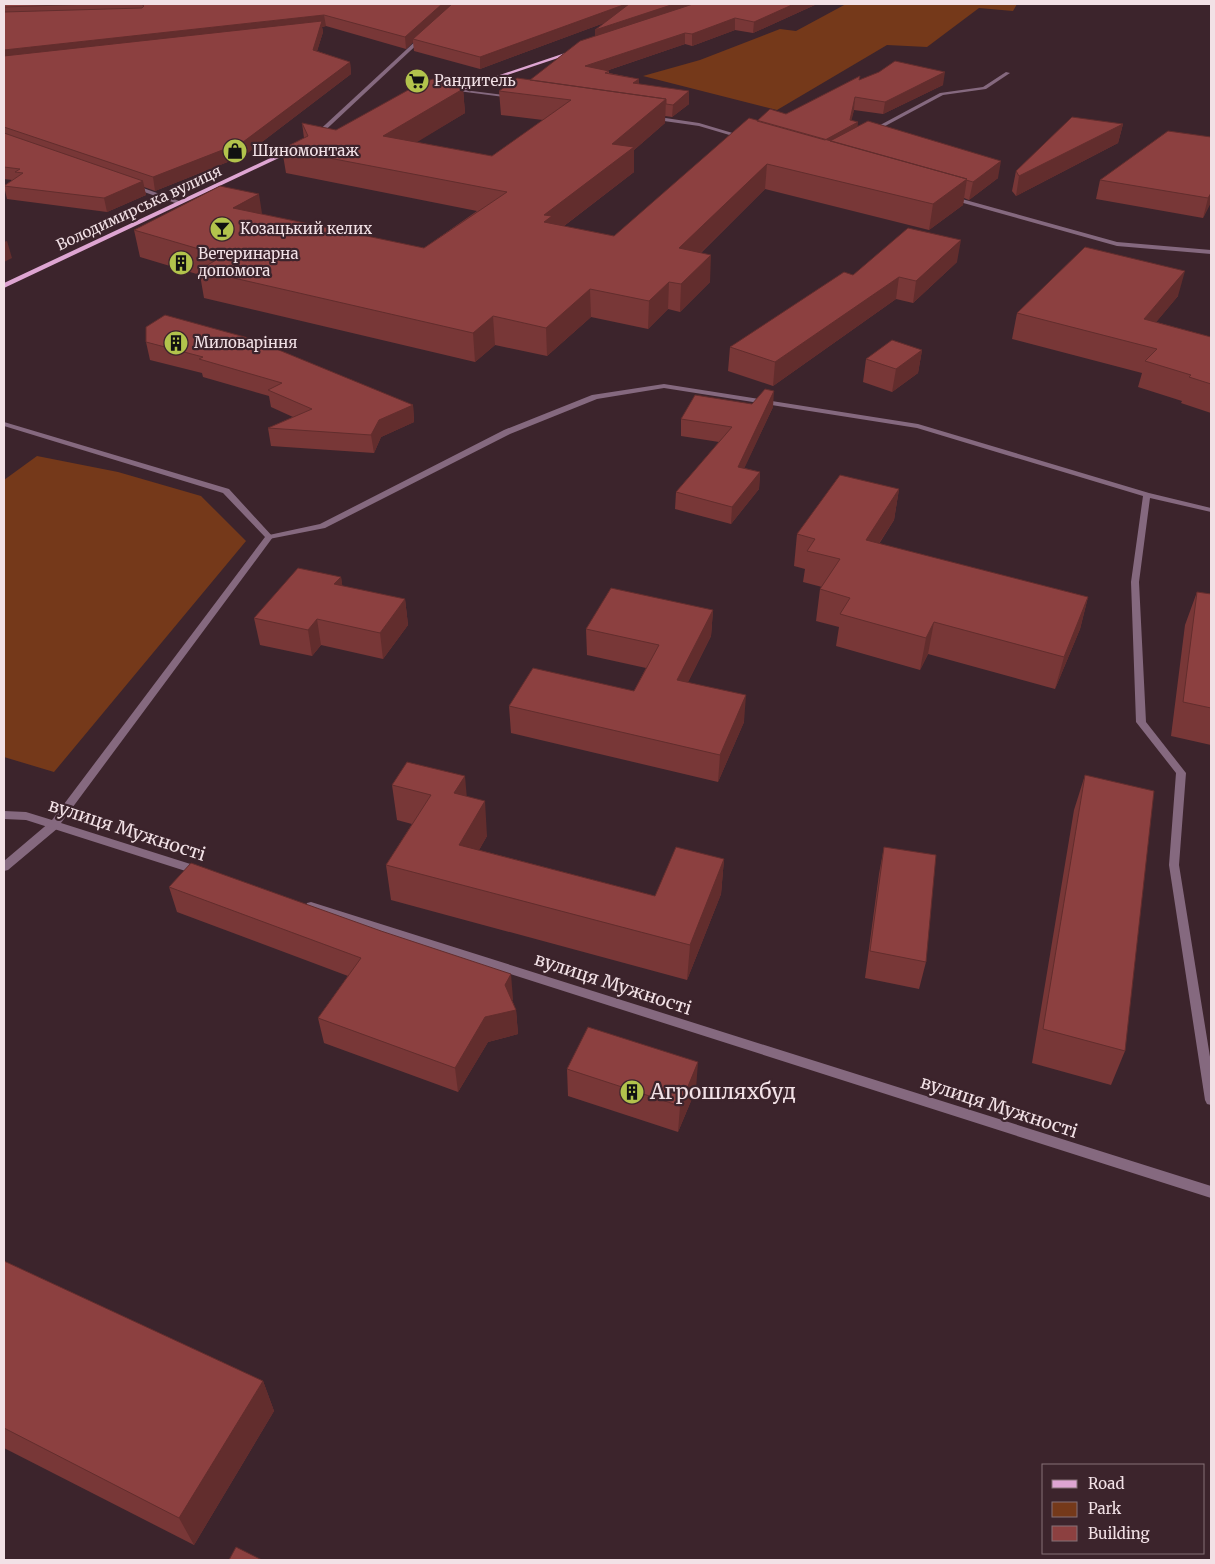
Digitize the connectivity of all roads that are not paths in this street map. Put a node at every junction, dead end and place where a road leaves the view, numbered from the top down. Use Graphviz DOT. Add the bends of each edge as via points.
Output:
graph roads {
  1 [pos="427,34"];
  2 [pos="579,50"];
  3 [pos="1008,73"];
  4 [pos="458,90"];
  5 [pos="443,95"];
  6 [pos="522,99"];
  7 [pos="650,117"];
  8 [pos="328,135"];
  9 [pos="864,135"];
  10 [pos="746,138"];
  11 [pos="313,140"];
  12 [pos="304,144"];
  13 [pos="124,183"];
  14 [pos="949,197"];
  15 [pos="180,203"];
  16 [pos="1211,252"];
  17 [pos="4,286"];
  18 [pos="4,424"];
  19 [pos="1147,495"];
  20 [pos="1211,510"];
  21 [pos="269,537"];
  22 [pos="4,815"];
  23 [pos="54,825"];
  24 [pos="4,867"];
  25 [pos="206,873"];
  26 [pos="301,903"];
  27 [pos="1211,1100"];
  28 [pos="1211,1192"];
  1 -- 11 [label="street"];
  2 -- 4 [label="main road"];
  3 -- 9 [label="street" via="984,88 942,94"];
  4 -- 5 [label="main road"];
  4 -- 6 [label="street"];
  7 -- 10 [label="street" via="699,124"];
  8 -- 11 [label="main road"];
  12 -- 15 [label="main road, Володимирська вулиця"];
  13 -- 15 [label="street"];
  14 -- 16 [label="street" via="1117,244"];
  15 -- 17 [label="main road, Володимирська вулиця"];
  18 -- 21 [label="street" via="226,491"];
  19 -- 20 [label="street"];
  19 -- 21 [label="street" via="918,426 664,386 595,397 507,432 322,526"];
  19 -- 27 [label="street" via="1135,582 1140,722 1181,773 1174,865"];
  21 -- 23 [label="street"];
  22 -- 23 [label="street, вулиця Мужності" via="26,816"];
  23 -- 24 [label="street"];
  23 -- 25 [label="street, вулиця Мужності"];
  26 -- 28 [label="street, вулиця Мужності"];
}
